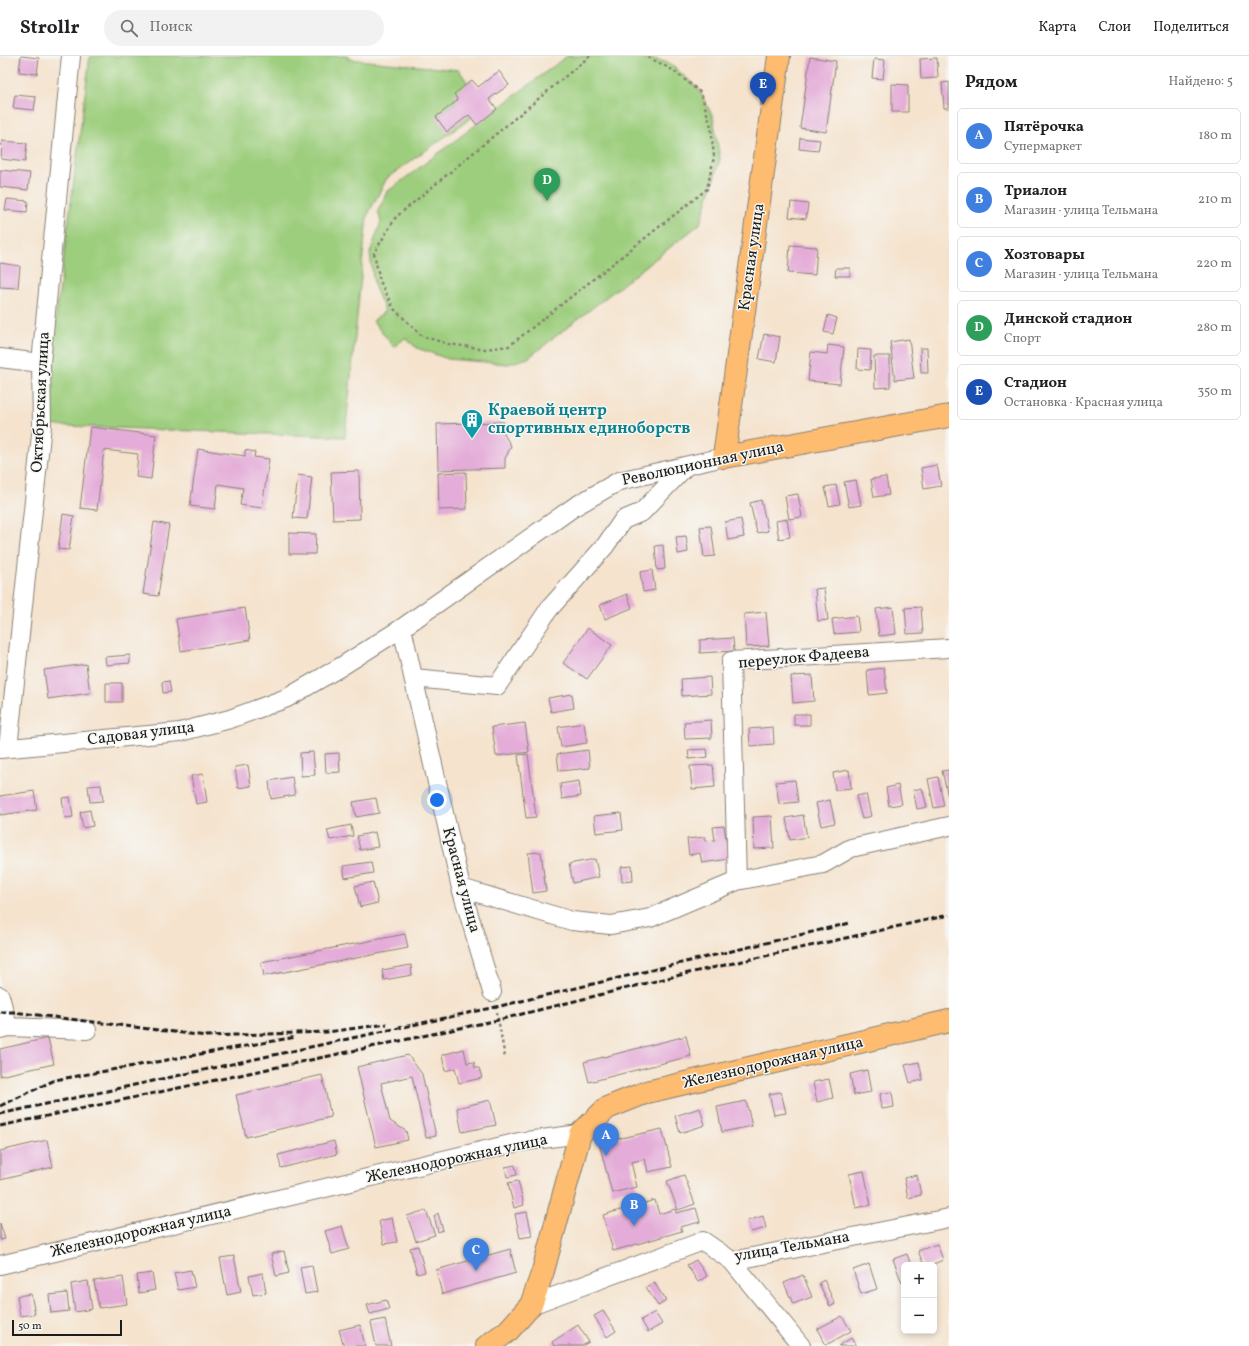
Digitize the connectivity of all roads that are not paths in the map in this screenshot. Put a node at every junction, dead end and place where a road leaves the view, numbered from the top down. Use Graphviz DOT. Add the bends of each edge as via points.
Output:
graph roads {
  1 [pos="71,56"];
  2 [pos="779,56"];
  3 [pos="0,358"];
  4 [pos="41,363"];
  5 [pos="949,416"];
  6 [pos="724,458"];
  7 [pos="686,466"];
  8 [pos="402,628"];
  9 [pos="949,648"];
  10 [pos="414,678"];
  11 [pos="4,749"];
  12 [pos="949,826"];
  13 [pos="737,881"];
  14 [pos="461,888"];
  15 [pos="492,992"];
  16 [pos="0,996"];
  17 [pos="949,1021"];
  18 [pos="4,1028"];
  19 [pos="87,1030"];
  20 [pos="580,1134"];
  21 [pos="949,1218"];
  22 [pos="732,1261"];
  23 [pos="0,1265"];
  24 [pos="531,1305"];
  25 [pos="487,1346"];
  26 [pos="801,1346"];
  1 -- 4 [label="street, Октябрьская улица"];
  2 -- 6 [label="main road, Красная улица"];
  3 -- 4 [label="street"];
  4 -- 11 [label="street, Октябрьская улица" via="42,424"];
  5 -- 6 [label="main road, Революционная улица"];
  6 -- 7 [label="street, Революционная улица"];
  7 -- 8 [label="street, Революционная улица" via="619,481 574,507"];
  7 -- 10 [label="street" via="642,512 623,520 605,546 549,609 497,686"];
  8 -- 10 [label="street, Красная улица"];
  8 -- 11 [label="street, Садовая улица" via="287,698 230,719 180,732"];
  9 -- 13 [label="street, переулок Фадеева" via="731,661"];
  10 -- 14 [label="street, Красная улица"];
  12 -- 13 [label="street" via="851,848 823,864"];
  13 -- 14 [label="street" via="650,918 611,925 572,921"];
  14 -- 15 [label="street, Красная улица"];
  16 -- 18 [label="street"];
  17 -- 20 [label="main road, Железнодорожная улица" via="647,1092 607,1108"];
  18 -- 19 [label="street"];
  20 -- 23 [label="street, Железнодорожная улица" via="520,1142"];
  20 -- 24 [label="main road, улица Тельмана" via="543,1271"];
  21 -- 22 [label="street, улица Тельмана"];
  22 -- 24 [label="street, улица Тельмана" via="703,1241"];
  22 -- 26 [label="street"];
  24 -- 25 [label="main road, улица Тельмана" via="508,1331"];
}
